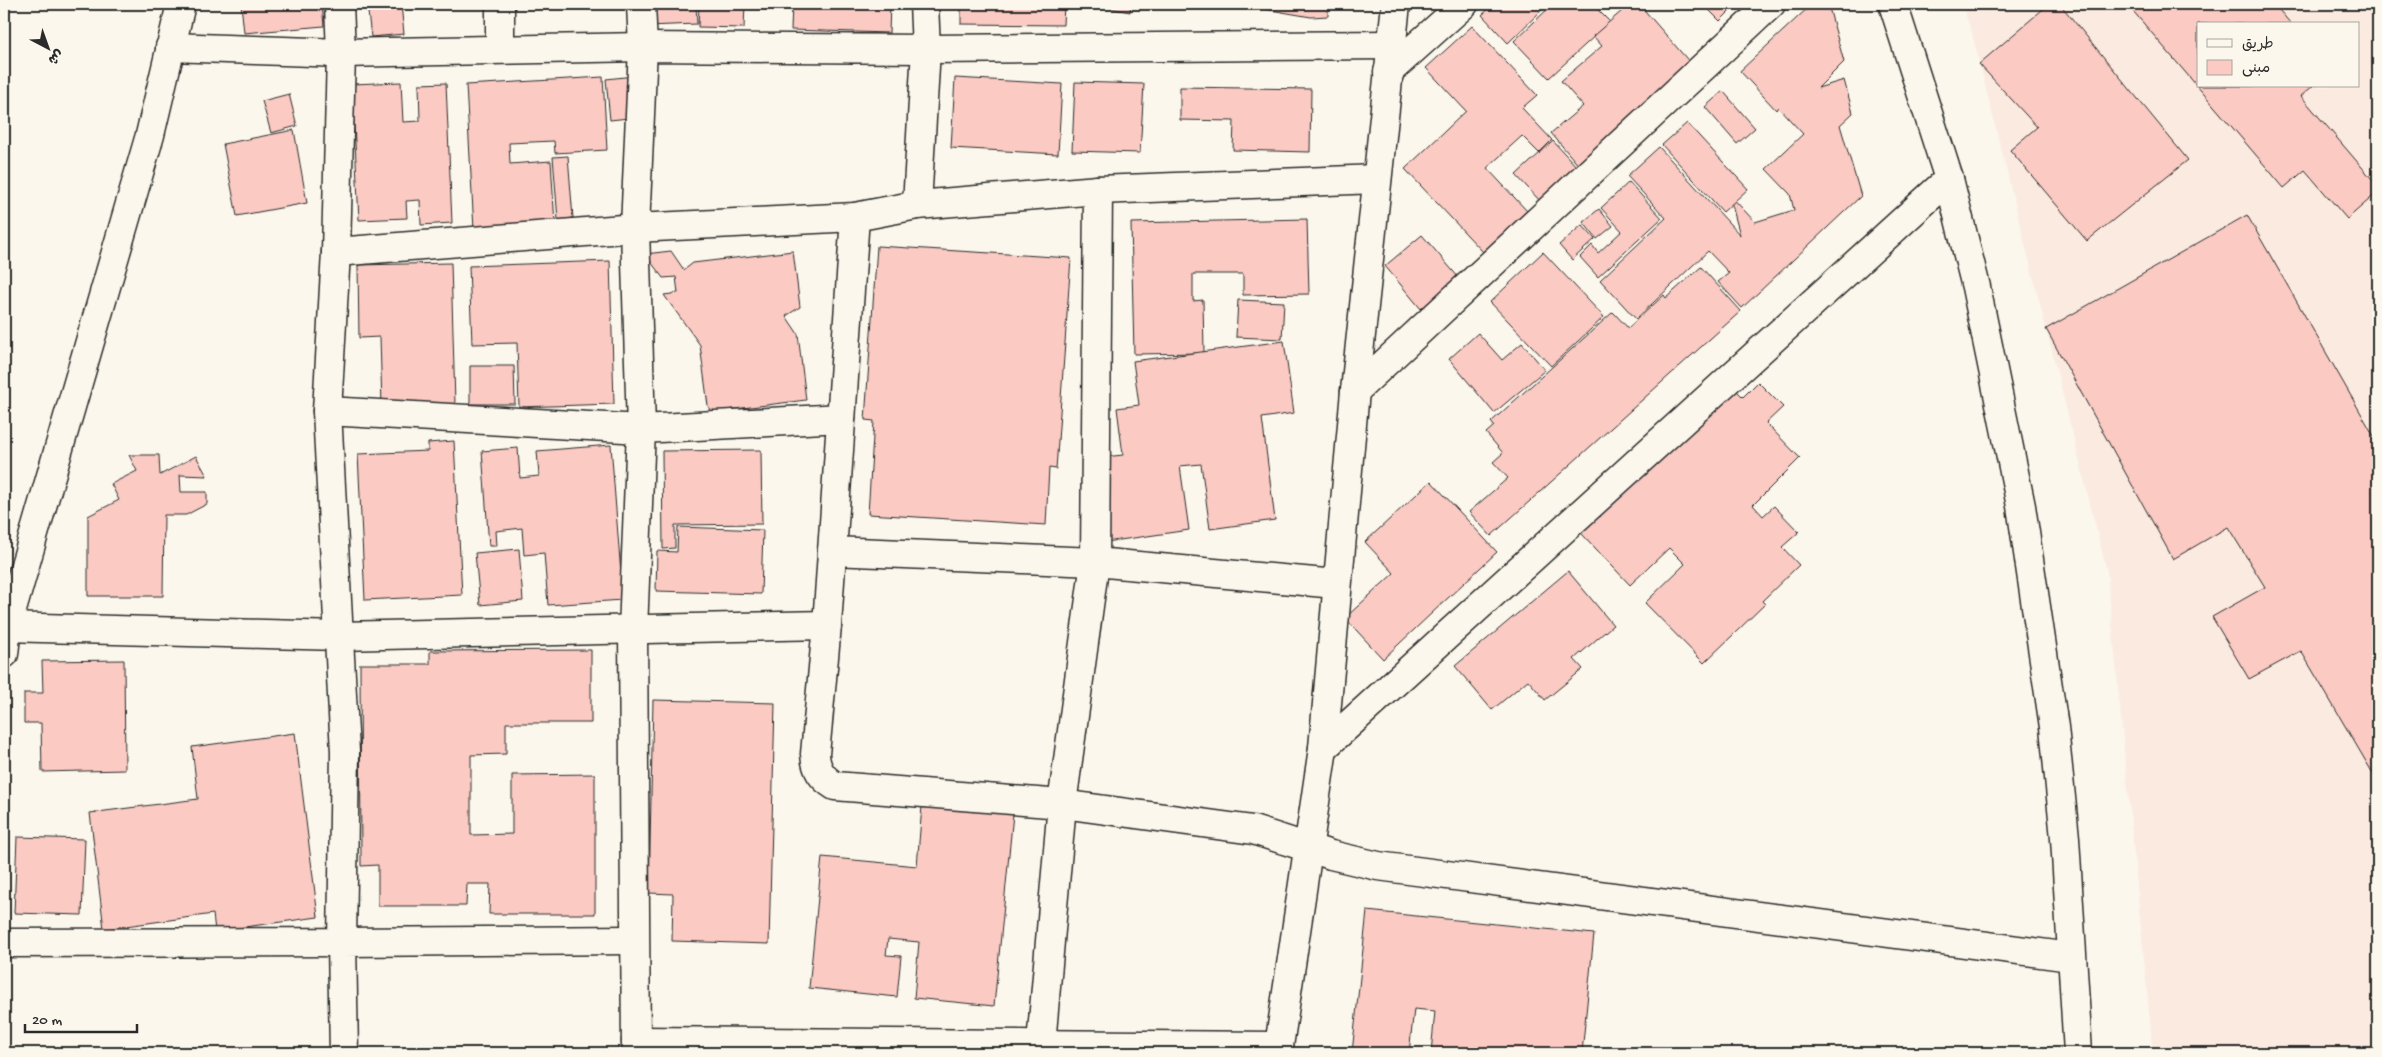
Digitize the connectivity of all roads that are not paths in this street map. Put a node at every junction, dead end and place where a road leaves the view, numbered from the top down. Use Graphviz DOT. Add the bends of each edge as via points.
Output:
graph roads {
  1 [pos="181,4"];
  2 [pos="339,4"];
  3 [pos="500,4"];
  4 [pos="641,4"];
  5 [pos="924,4"];
  6 [pos="1396,4"];
  7 [pos="1464,4"];
  8 [pos="1771,4"];
  9 [pos="1893,4"];
  10 [pos="1391,45"];
  11 [pos="170,47"];
  12 [pos="643,47"];
  13 [pos="500,49"];
  14 [pos="926,49"];
  15 [pos="341,53"];
  16 [pos="1388,72"];
  17 [pos="1377,179"];
  18 [pos="1949,180"];
  19 [pos="1098,190"];
  20 [pos="917,205"];
  21 [pos="855,218"];
  22 [pos="635,228"];
  23 [pos="336,252"];
  24 [pos="1355,391"];
  25 [pos="328,412"];
  26 [pos="841,418"];
  27 [pos="641,429"];
  28 [pos="832,551"];
  29 [pos="1095,562"];
  30 [pos="1336,584"];
  31 [pos="827,625"];
  32 [pos="6,627"];
  33 [pos="633,631"];
  34 [pos="339,636"];
  35 [pos="4,654"];
  36 [pos="1323,748"];
  37 [pos="1062,804"];
  38 [pos="1307,847"];
  39 [pos="634,940"];
  40 [pos="342,942"];
  41 [pos="4,943"];
  42 [pos="2071,957"];
  43 [pos="1041,1044"];
  44 [pos="636,1047"];
  45 [pos="905,1048"];
  46 [pos="1279,1050"];
  47 [pos="344,1053"];
  48 [pos="2078,1053"];
  1 -- 11 [label="street"];
  2 -- 15 [label="street"];
  3 -- 13 [label="street"];
  4 -- 12 [label="street"];
  5 -- 14 [label="street"];
  6 -- 10 [label="street"];
  7 -- 16 [label="street"];
  8 -- 24 [label="street"];
  9 -- 18 [label="street"];
  10 -- 14 [label="street"];
  10 -- 16 [label="street"];
  11 -- 15 [label="street"];
  11 -- 32 [label="street" via="150,135"];
  12 -- 13 [label="street"];
  12 -- 14 [label="street"];
  12 -- 22 [label="street"];
  13 -- 15 [label="street"];
  14 -- 20 [label="street"];
  15 -- 23 [label="street"];
  16 -- 17 [label="street"];
  17 -- 19 [label="street"];
  17 -- 24 [label="street"];
  18 -- 36 [label="street"];
  18 -- 42 [label="street" via="2000,397 2039,616 2065,838"];
  19 -- 20 [label="street"];
  19 -- 29 [label="street"];
  20 -- 21 [label="street"];
  21 -- 22 [label="street"];
  21 -- 26 [label="street"];
  22 -- 23 [label="street"];
  22 -- 27 [label="street"];
  23 -- 25 [label="street"];
  24 -- 30 [label="street"];
  25 -- 27 [label="street"];
  25 -- 34 [label="street"];
  26 -- 27 [label="street"];
  26 -- 28 [label="street"];
  27 -- 33 [label="street"];
  28 -- 29 [label="street"];
  28 -- 31 [label="street"];
  29 -- 30 [label="street"];
  29 -- 37 [label="street"];
  30 -- 36 [label="street"];
  31 -- 33 [label="street"];
  31 -- 37 [label="street" via="815,754 815,764 825,780 836,786"];
  32 -- 34 [label="street"];
  32 -- 35 [label="street"];
  33 -- 34 [label="street"];
  33 -- 39 [label="street"];
  34 -- 40 [label="street" via="345,752"];
  36 -- 38 [label="street"];
  37 -- 38 [label="street" via="1253,830"];
  37 -- 43 [label="street"];
  38 -- 42 [label="street" via="1378,866"];
  38 -- 46 [label="street"];
  39 -- 40 [label="street"];
  39 -- 44 [label="street"];
  40 -- 41 [label="street"];
  40 -- 47 [label="street"];
  42 -- 48 [label="street"];
  43 -- 45 [label="street"];
  43 -- 46 [label="street"];
  44 -- 45 [label="street"];
}
